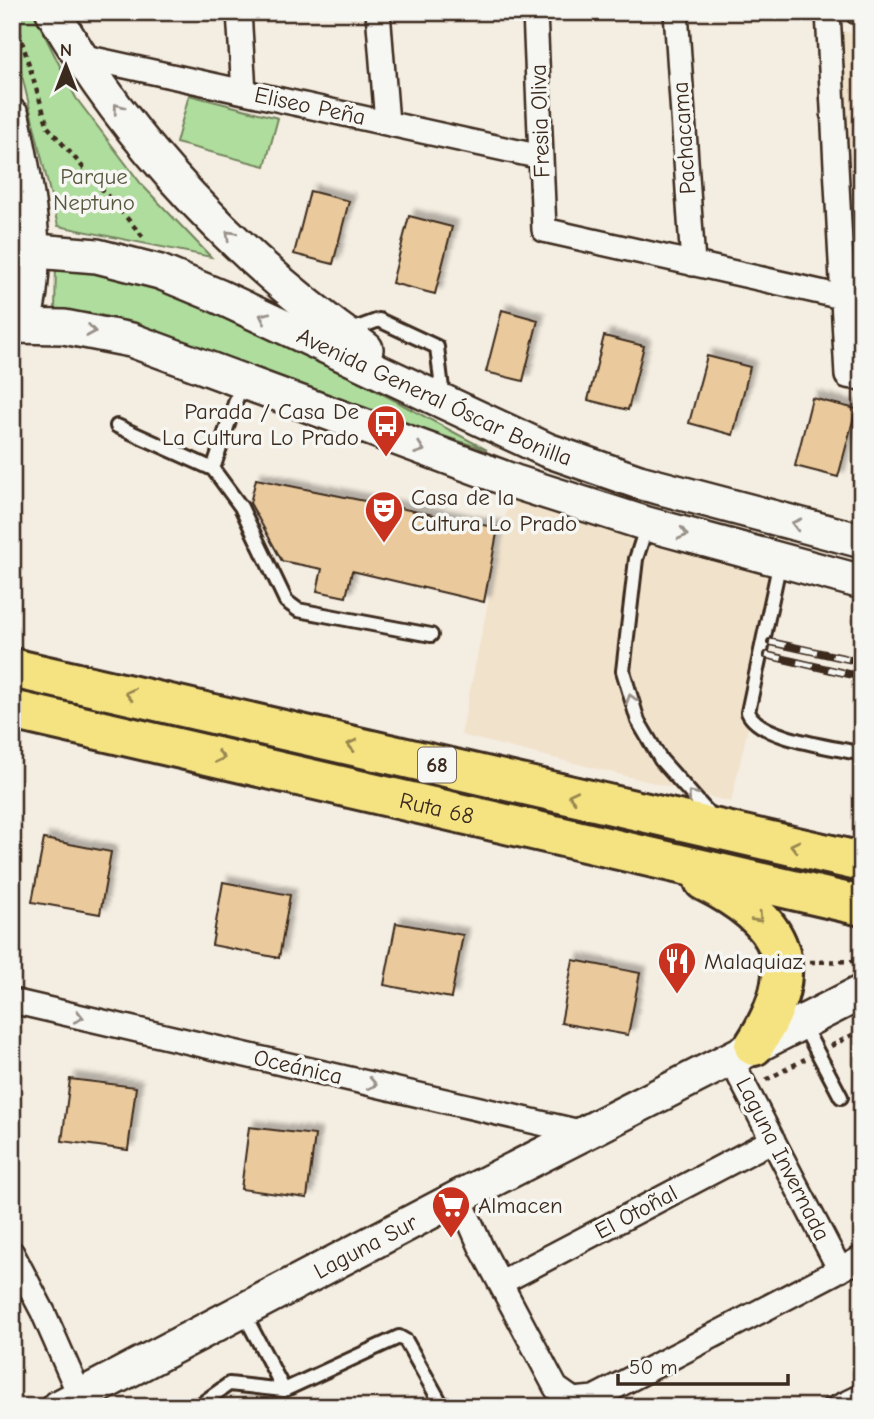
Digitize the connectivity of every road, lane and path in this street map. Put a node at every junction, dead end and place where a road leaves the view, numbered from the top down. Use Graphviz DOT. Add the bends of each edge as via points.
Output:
graph roads {
  1 [pos="13,12"];
  2 [pos="53,12"];
  3 [pos="239,12"];
  4 [pos="378,12"];
  5 [pos="535,12"];
  6 [pos="676,12"];
  7 [pos="828,12"];
  8 [pos="80,56"];
  9 [pos="244,92"];
  10 [pos="12,116"];
  11 [pos="387,123"];
  12 [pos="541,157"];
  13 [pos="147,241"];
  14 [pos="21,249"];
  15 [pos="693,264"];
  16 [pos="842,297"];
  17 [pos="18,326"];
  18 [pos="854,377"];
  19 [pos="242,382"];
  20 [pos="440,399"];
  21 [pos="117,426"];
  22 [pos="213,469"];
  23 [pos="647,524"];
  24 [pos="862,541"];
  25 [pos="780,560"];
  26 [pos="862,582"];
  27 [pos="431,635"];
  28 [pos="12,668"];
  29 [pos="12,710"];
  30 [pos="862,754"];
  31 [pos="722,830"];
  32 [pos="658,858"];
  33 [pos="862,862"];
  34 [pos="862,906"];
  35 [pos="862,961"];
  36 [pos="782,963"];
  37 [pos="862,992"];
  38 [pos="12,1001"];
  39 [pos="801,1021"];
  40 [pos="742,1052"];
  41 [pos="841,1097"];
  42 [pos="584,1133"];
  43 [pos="773,1140"];
  44 [pos="459,1197"];
  45 [pos="12,1253"];
  46 [pos="862,1258"];
  47 [pos="840,1270"];
  48 [pos="500,1283"];
  49 [pos="243,1311"];
  50 [pos="284,1390"];
  51 [pos="862,1390"];
  52 [pos="74,1403"];
  53 [pos="197,1407"];
  54 [pos="443,1407"];
  55 [pos="827,1407"];
  1 -- 13 [label="path" via="48,127"];
  2 -- 8 [label="main road"];
  3 -- 9 [label="street"];
  4 -- 11 [label="street"];
  5 -- 12 [label="street, Fresia Oliva"];
  6 -- 15 [label="street, Pachacama"];
  7 -- 16 [label="street"];
  8 -- 9 [label="street, Eliseo Peña"];
  20 -- 8 [label="main road, one-way" via="276,278 196,201"];
  9 -- 11 [label="street, Eliseo Peña"];
  10 -- 14 [label="main road" via="26,193"];
  11 -- 12 [label="street, Eliseo Peña"];
  12 -- 15 [label="street, Fresia Oliva" via="544,230"];
  14 -- 17 [label="main road" via="32,287"];
  20 -- 14 [label="main road, Avenida General Óscar Bonilla, one-way" via="160,272 97,256"];
  15 -- 16 [label="street"];
  16 -- 18 [label="street"];
  17 -- 19 [label="main road, Avenida General Óscar Bonilla, one-way" via="88,330 131,340"];
  19 -- 22 [label="lane"];
  19 -- 23 [label="main road, Avenida General Óscar Bonilla, one-way" via="395,440"];
  24 -- 20 [label="main road, Avenida General Óscar Bonilla, one-way" via="593,467 509,434"];
  21 -- 22 [label="lane"];
  22 -- 27 [label="lane" via="241,507 286,601 298,610"];
  23 -- 25 [label="main road, Avenida General Óscar Bonilla, one-way"];
  31 -- 23 [label="lane, one-way" via="661,760 638,721 623,671 636,559"];
  25 -- 26 [label="main road, Avenida General Óscar Bonilla"];
  25 -- 30 [label="lane" via="748,712 752,721 773,733"];
  31 -- 28 [label="highway, Ruta 68 / 68, one-way"];
  29 -- 32 [label="highway, Ruta 68 / 68, one-way"];
  33 -- 31 [label="highway, Ruta 68 / 68, one-way"];
  32 -- 34 [label="highway, Ruta 68 / 68"];
  32 -- 36 [label="highway, one-way" via="747,906 767,928"];
  35 -- 36 [label="path"];
  36 -- 40 [label="highway" via="779,1002"];
  37 -- 39 [label="main road, Laguna Sur"];
  38 -- 42 [label="street, Oceánica, one-way"];
  39 -- 40 [label="main road, Laguna Sur"];
  39 -- 41 [label="lane"];
  40 -- 42 [label="main road, Laguna Sur"];
  40 -- 43 [label="street, Laguna Invernada"];
  42 -- 44 [label="main road, Laguna Sur"];
  43 -- 47 [label="street, Laguna Invernada"];
  43 -- 48 [label="street, El Otoñal"];
  44 -- 48 [label="street"];
  44 -- 49 [label="main road, Laguna Sur"];
  45 -- 52 [label="street" via="43,1312"];
  46 -- 47 [label="street"];
  47 -- 48 [label="street" via="583,1400 563,1395 556,1388"];
  49 -- 50 [label="lane"];
  49 -- 52 [label="main road, Laguna Sur"];
  50 -- 53 [label="lane" via="229,1384"];
  50 -- 54 [label="lane" via="399,1337 406,1341"];
  51 -- 55 [label="lane"];
}
